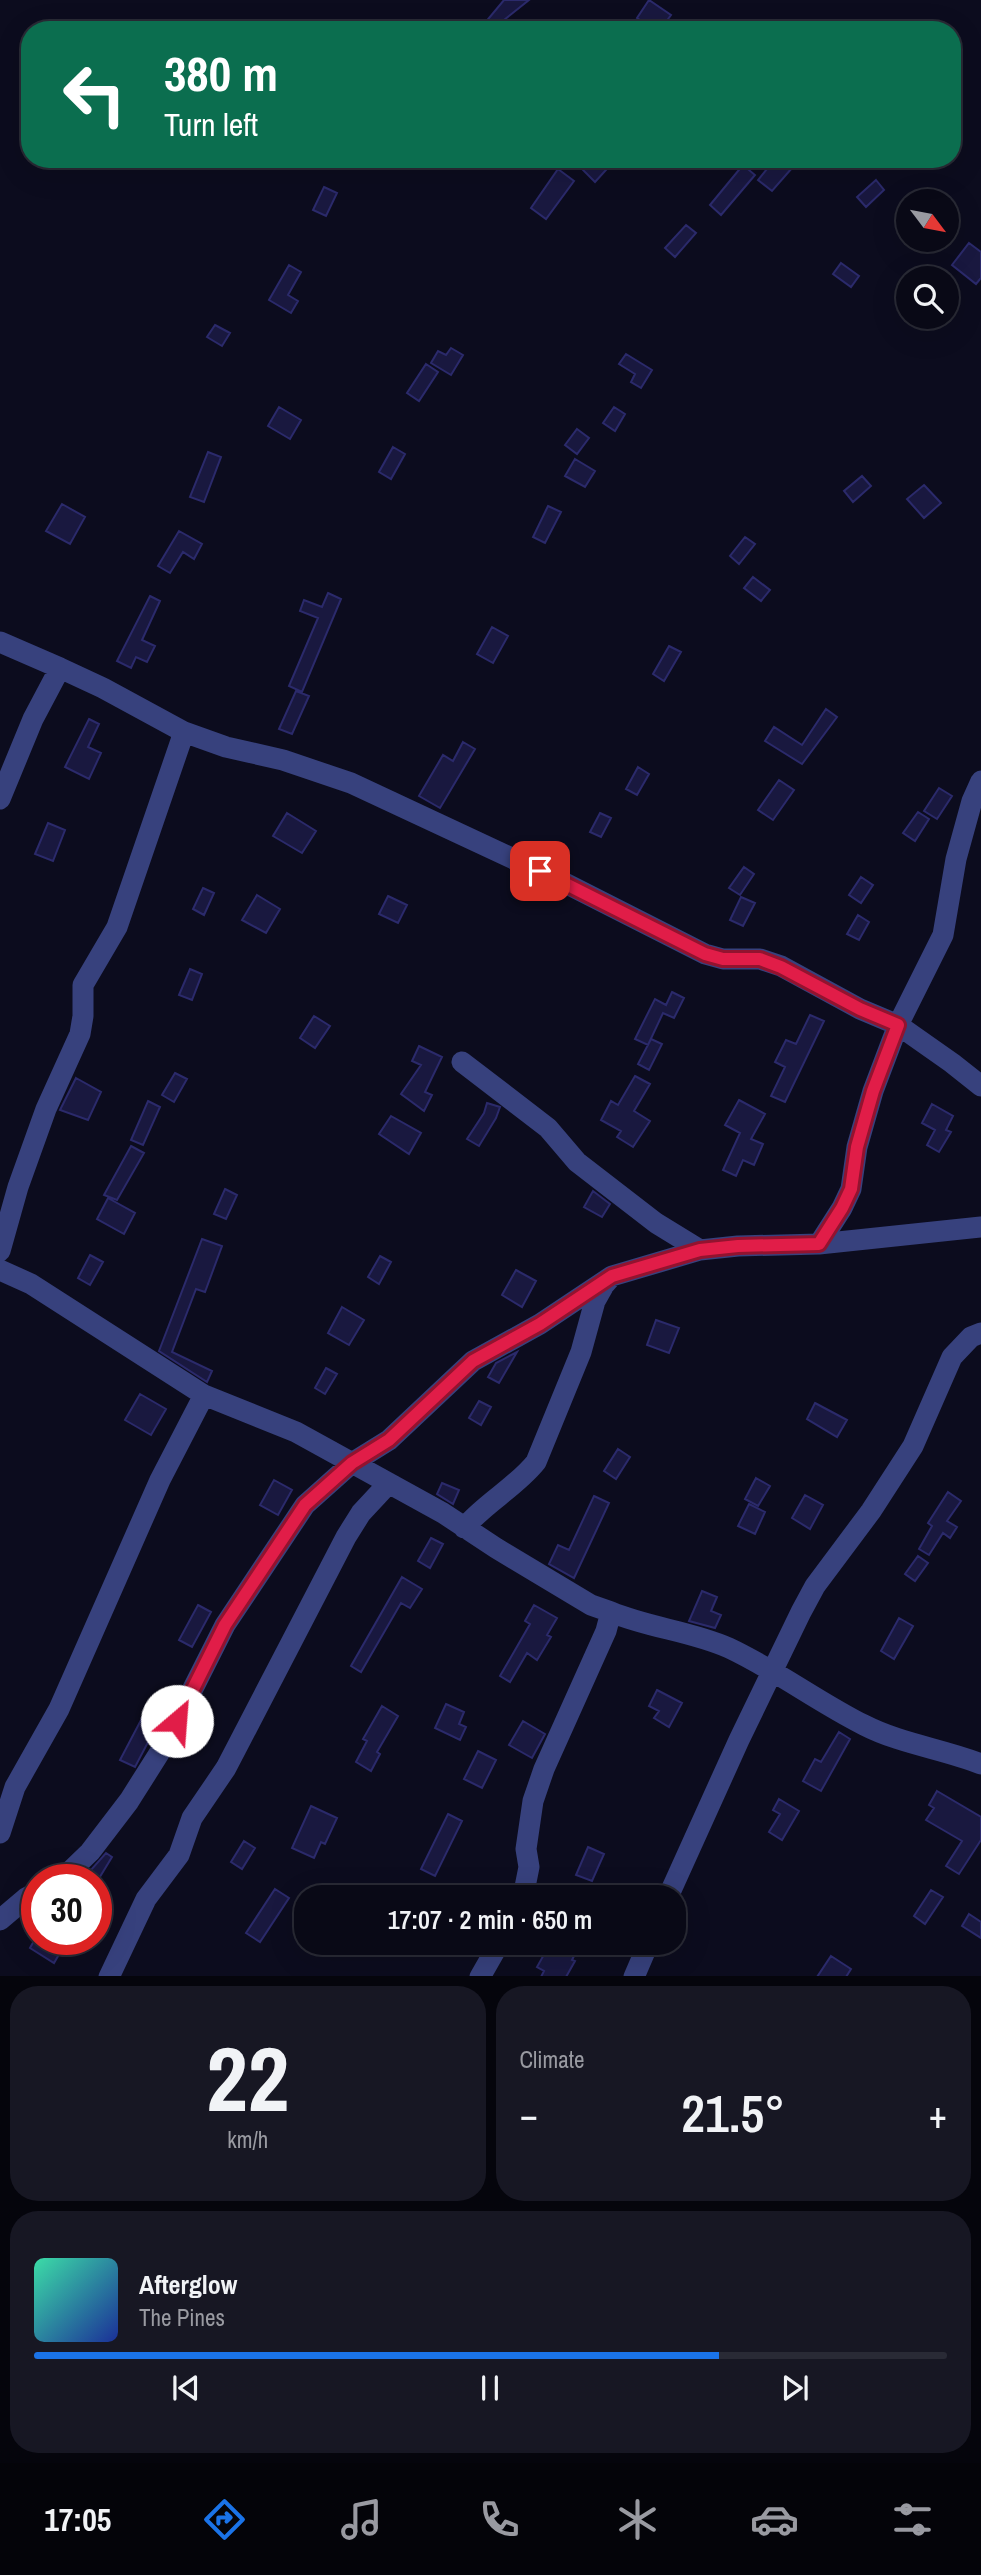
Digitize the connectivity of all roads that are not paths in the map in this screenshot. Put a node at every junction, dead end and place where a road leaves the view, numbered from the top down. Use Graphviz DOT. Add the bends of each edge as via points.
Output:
graph roads {
  1 [pos="0,642"];
  2 [pos="60,668"];
  3 [pos="184,732"];
  4 [pos="981,781"];
  5 [pos="0,799"];
  6 [pos="898,1025"];
  7 [pos="462,1062"];
  8 [pos="981,1086"];
  9 [pos="981,1227"];
  10 [pos="819,1244"];
  11 [pos="700,1250"];
  12 [pos="0,1251"];
  13 [pos="0,1270"];
  14 [pos="612,1276"];
  15 [pos="981,1333"];
  16 [pos="204,1395"];
  17 [pos="352,1463"];
  18 [pos="388,1484"];
  19 [pos="464,1528"];
  20 [pos="611,1612"];
  21 [pos="772,1671"];
  22 [pos="981,1764"];
  23 [pos="0,1833"];
  24 [pos="78,1864"];
  25 [pos="526,1885"];
  26 [pos="673,1885"];
  27 [pos="21,1902"];
  28 [pos="0,1920"];
  29 [pos="492,1955"];
  30 [pos="643,1955"];
  31 [pos="109,1976"];
  32 [pos="480,1976"];
  33 [pos="634,1976"];
  1 -- 2 [label="street"];
  2 -- 3 [label="street"];
  2 -- 5 [label="street"];
  3 -- 6 [label="street" via="351,783 564,882 705,954 760,959"];
  3 -- 12 [label="street" via="117,927 83,985 80,1034 46,1109"];
  4 -- 6 [label="street" via="956,859 943,935"];
  6 -- 8 [label="street"];
  6 -- 10 [label="street" via="873,1091 851,1189"];
  7 -- 11 [label="street" via="548,1128 577,1162 656,1223"];
  9 -- 10 [label="street"];
  10 -- 11 [label="street"];
  11 -- 14 [label="street"];
  13 -- 16 [label="street" via="31,1284"];
  14 -- 17 [label="street" via="473,1361 389,1440"];
  14 -- 19 [label="street" via="595,1301 581,1352 536,1462"];
  15 -- 21 [label="street" via="952,1357 913,1446 816,1586"];
  16 -- 17 [label="street" via="296,1432"];
  16 -- 23 [label="street" via="160,1480 59,1709 15,1787"];
  17 -- 18 [label="street"];
  17 -- 24 [label="street" via="305,1505 291,1524 225,1625 129,1801"];
  18 -- 19 [label="street"];
  18 -- 31 [label="street" via="346,1537 226,1768 192,1818 179,1855 146,1899"];
  19 -- 20 [label="street" via="591,1605"];
  20 -- 21 [label="street" via="701,1637"];
  20 -- 25 [label="street" via="533,1801"];
  21 -- 22 [label="street" via="893,1739"];
  21 -- 26 [label="street"];
  27 -- 28 [label="street"];
  29 -- 32 [label="street"];
  30 -- 33 [label="street"];
}
